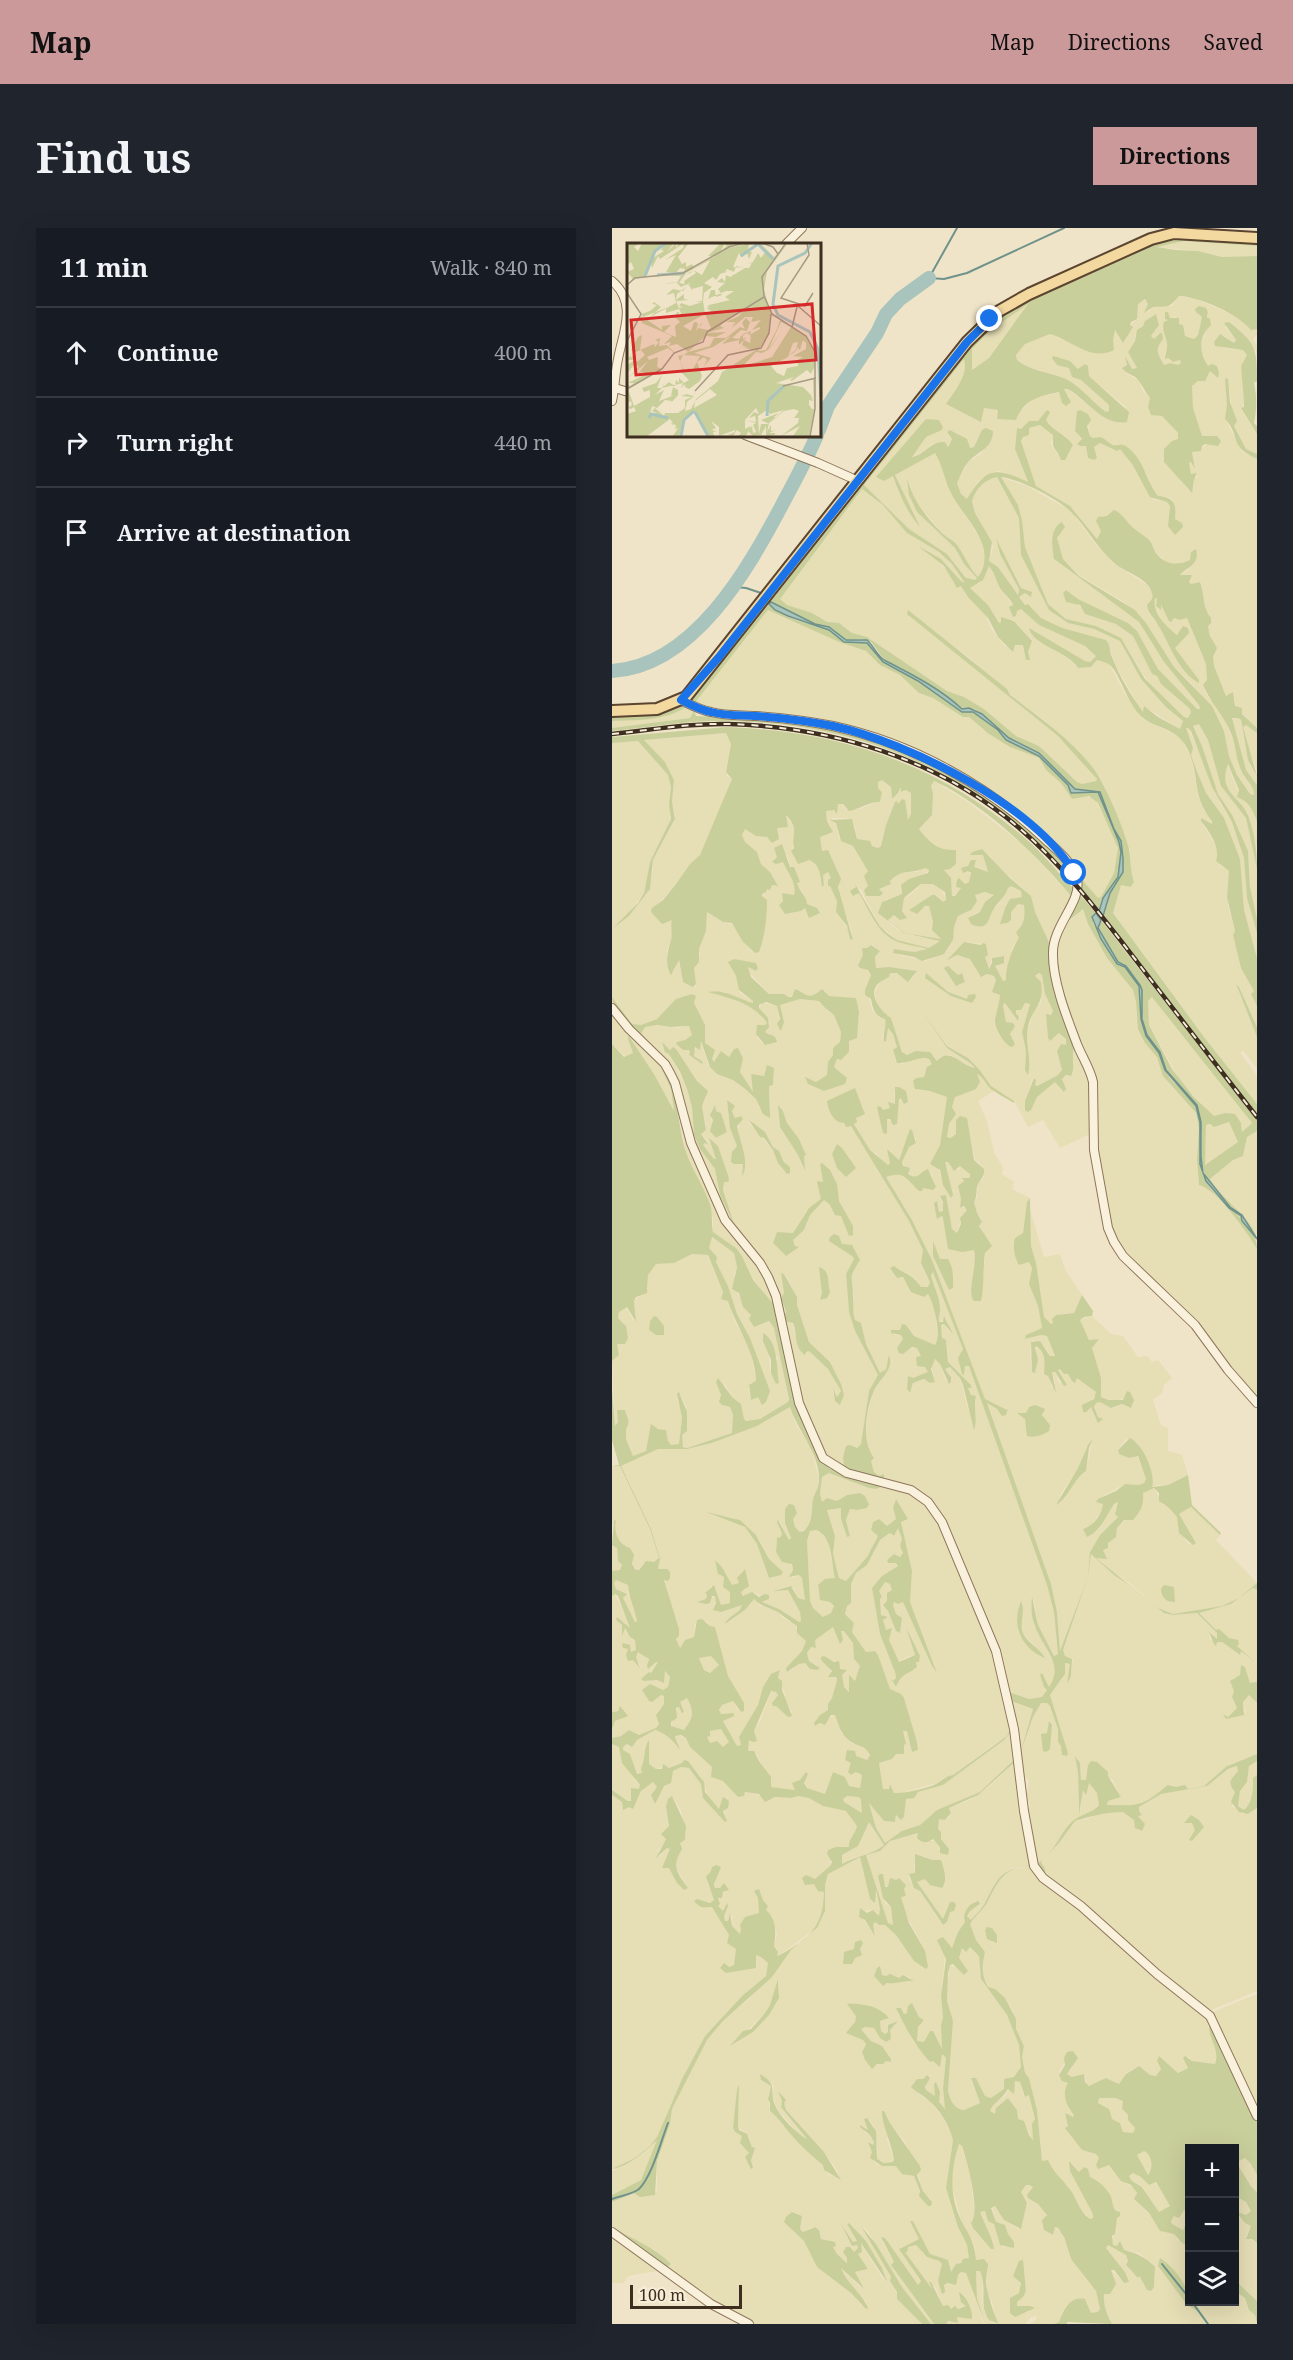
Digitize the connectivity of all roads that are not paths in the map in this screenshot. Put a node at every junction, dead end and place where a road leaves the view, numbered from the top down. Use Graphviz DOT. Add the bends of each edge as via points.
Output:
graph roads {
  1 [pos="802,228"];
  2 [pos="1257,238"];
  3 [pos="787,243"];
  4 [pos="612,281"];
  5 [pos="615,388"];
  6 [pos="627,390"];
  7 [pos="612,401"];
  8 [pos="748,436"];
  9 [pos="856,480"];
  10 [pos="681,700"];
  11 [pos="612,711"];
  12 [pos="612,1008"];
  13 [pos="1257,1402"];
  14 [pos="1257,2116"];
  15 [pos="612,2232"];
  16 [pos="749,2324"];
  1 -- 3 [label="street"];
  2 -- 9 [label="main road" via="1164,235 1007,306 967,342"];
  4 -- 5 [label="street" via="625,299 627,326"];
  5 -- 6 [label="street"];
  5 -- 7 [label="street"];
  8 -- 9 [label="street"];
  9 -- 10 [label="main road"];
  10 -- 11 [label="main road" via="657,709"];
  10 -- 13 [label="street" via="711,712 833,726 899,747 978,787 1023,818 1063,856 1077,886 1054,937 1053,954 1065,1010 1092,1073 1093,1140 1111,1236 1123,1256 1195,1325"];
  12 -- 14 [label="street" via="665,1064 675,1083 691,1143 725,1220 768,1277 776,1296 799,1403 823,1458 847,1473 911,1490 928,1502 942,1521 996,1651 1014,1729 1034,1866 1210,2016"];
  15 -- 16 [label="street" via="711,2304"];
}
